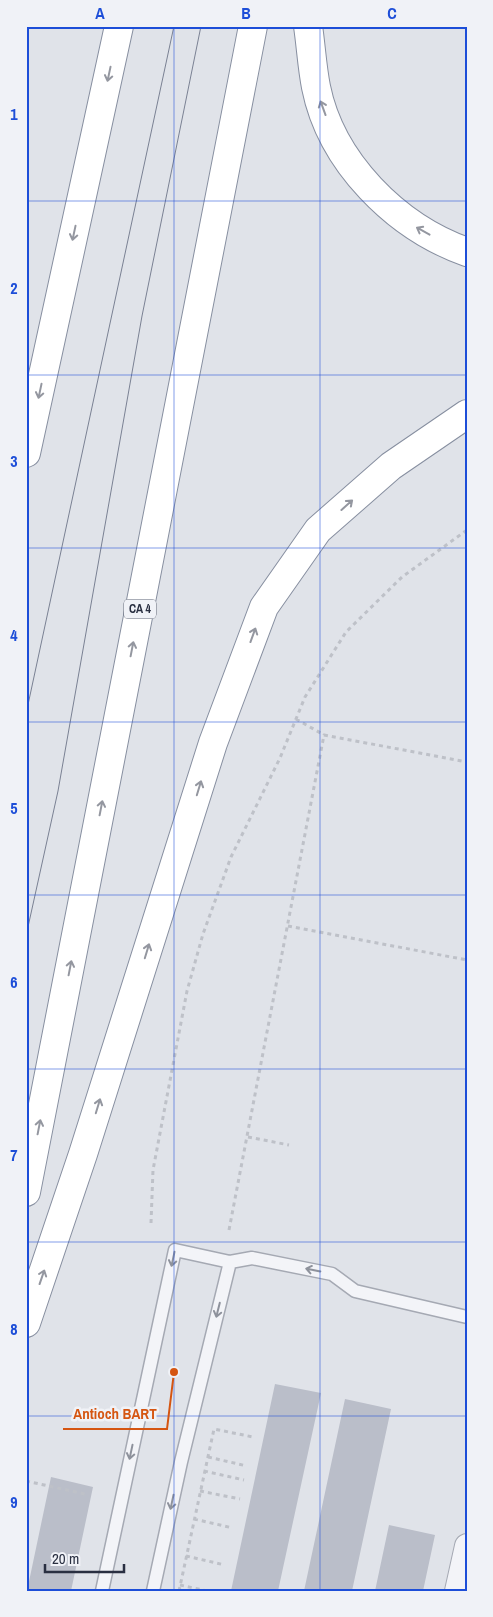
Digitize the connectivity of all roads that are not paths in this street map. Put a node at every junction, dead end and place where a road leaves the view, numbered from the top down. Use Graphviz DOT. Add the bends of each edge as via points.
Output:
graph roads {
  1 [pos="119,26"];
  2 [pos="253,26"];
  3 [pos="308,26"];
  4 [pos="467,252"];
  5 [pos="467,414"];
  6 [pos="26,453"];
  7 [pos="26,1192"];
  8 [pos="230,1262"];
  9 [pos="467,1317"];
  10 [pos="26,1323"];
  11 [pos="467,1546"];
  12 [pos="102,1591"];
  13 [pos="153,1591"];
  14 [pos="457,1591"];
  1 -- 6 [label="highway, one-way"];
  7 -- 2 [label="highway, CA 4, one-way"];
  4 -- 3 [label="highway, one-way" via="415,227 356,174 341,150 316,88"];
  10 -- 5 [label="highway, one-way" via="213,743 264,607 318,530 391,466"];
  9 -- 8 [label="lane, one-way" via="355,1291 332,1274 252,1258"];
  8 -- 12 [label="lane, one-way" via="175,1250"];
  8 -- 13 [label="lane, one-way"];
  11 -- 14 [label="street"];
}
